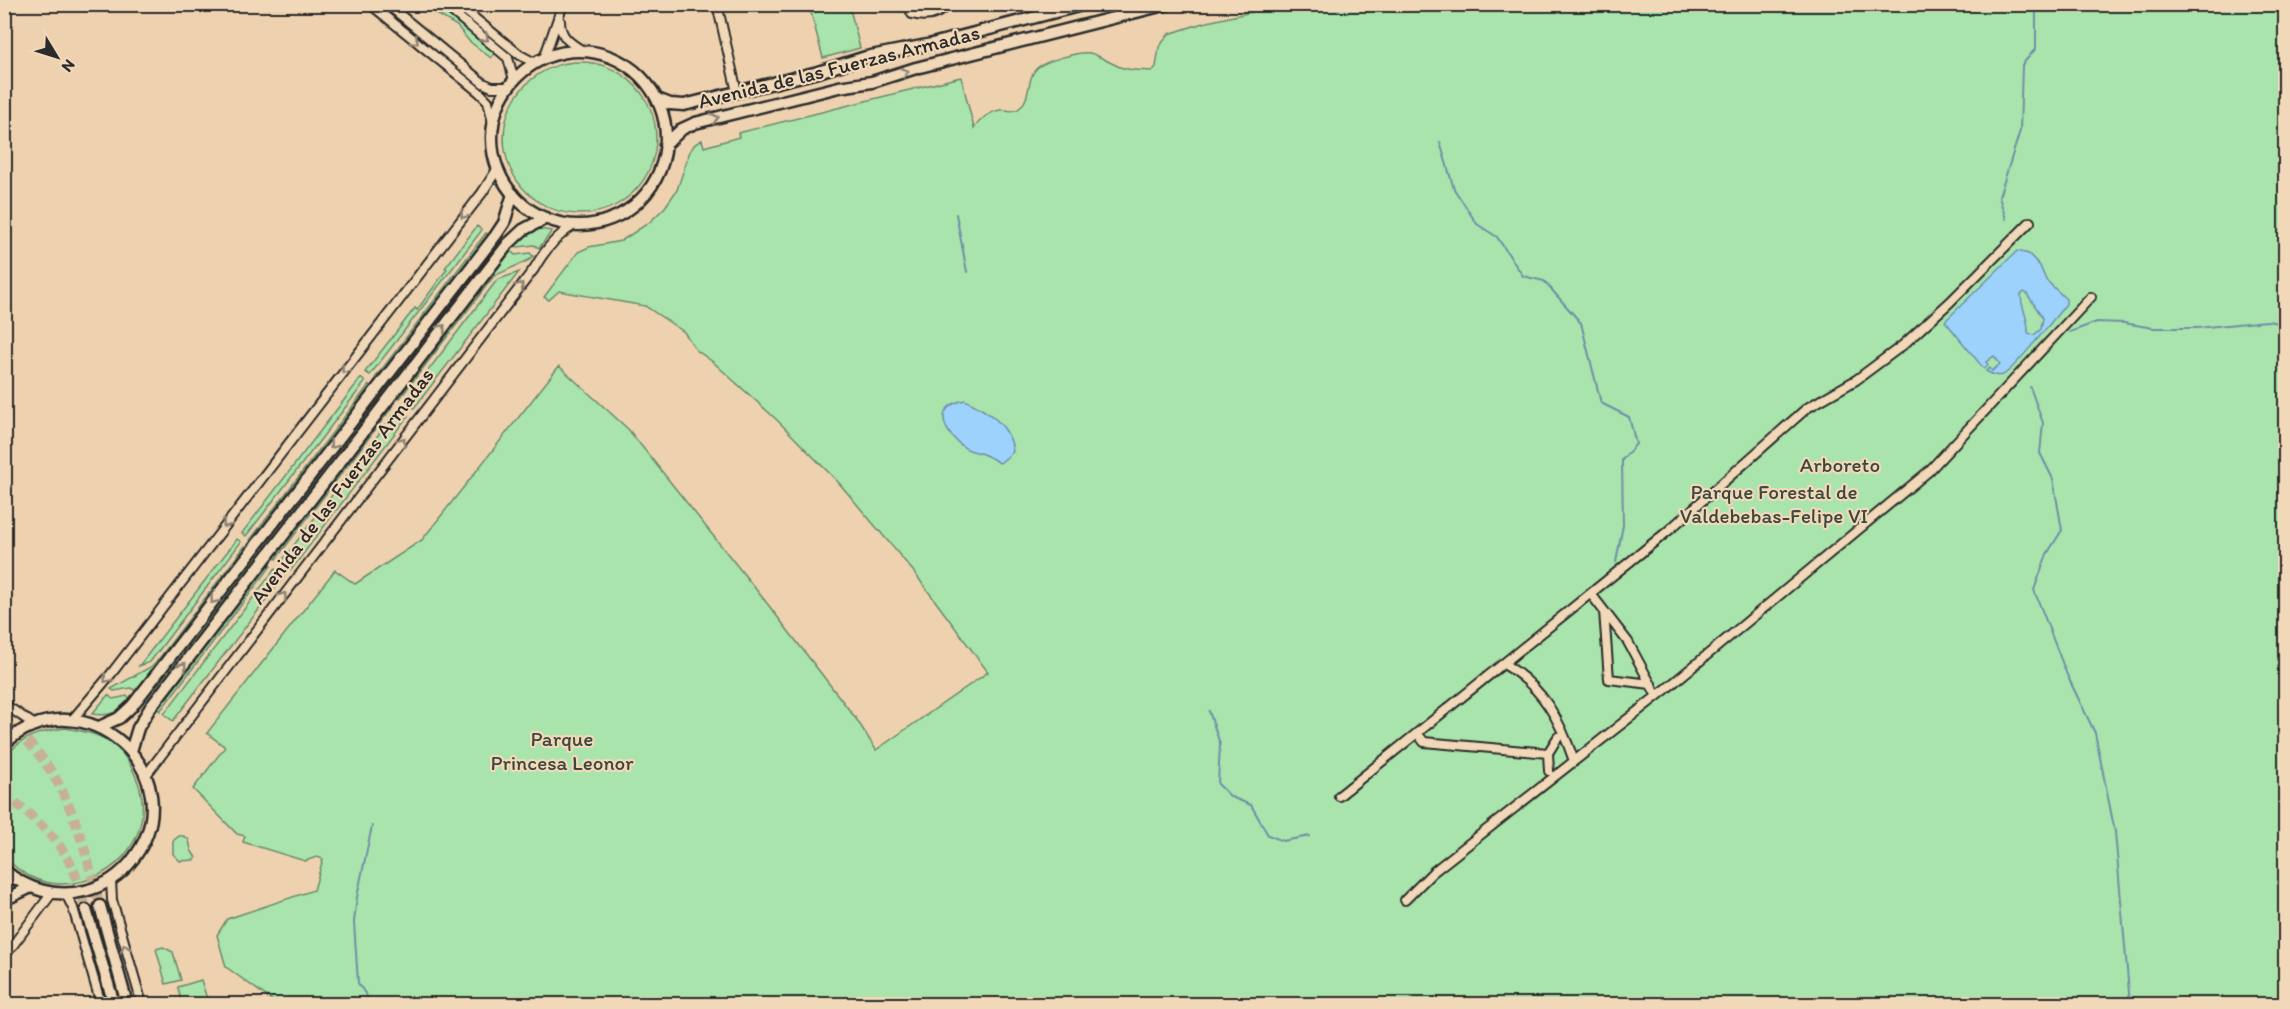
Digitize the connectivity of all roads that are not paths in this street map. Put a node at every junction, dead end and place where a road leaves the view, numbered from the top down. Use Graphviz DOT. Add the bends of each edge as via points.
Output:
graph roads {
  1 [pos="370,4"];
  2 [pos="387,4"];
  3 [pos="443,4"];
  4 [pos="457,4"];
  5 [pos="563,4"];
  6 [pos="908,4"];
  7 [pos="948,4"];
  8 [pos="1086,4"];
  9 [pos="1168,4"];
  10 [pos="719,5"];
  11 [pos="561,13"];
  12 [pos="583,51"];
  13 [pos="540,61"];
  14 [pos="511,84"];
  15 [pos="736,92"];
  16 [pos="657,99"];
  17 [pos="493,123"];
  18 [pos="665,145"];
  19 [pos="498,168"];
  20 [pos="513,194"];
  21 [pos="546,218"];
  22 [pos="2030,222"];
  23 [pos="573,225"];
  24 [pos="2091,297"];
  25 [pos="1591,594"];
  26 [pos="1604,609"];
  27 [pos="1504,664"];
  28 [pos="1651,684"];
  29 [pos="1657,696"];
  30 [pos="4,704"];
  31 [pos="72,720"];
  32 [pos="35,724"];
  33 [pos="99,727"];
  34 [pos="1418,734"];
  35 [pos="1558,737"];
  36 [pos="4,744"];
  37 [pos="131,751"];
  38 [pos="1548,753"];
  39 [pos="1575,761"];
  40 [pos="1549,771"];
  41 [pos="146,776"];
  42 [pos="1339,796"];
  43 [pos="4,870"];
  44 [pos="111,880"];
  45 [pos="31,887"];
  46 [pos="52,893"];
  47 [pos="66,894"];
  48 [pos="4,900"];
  49 [pos="1405,900"];
  50 [pos="100,906"];
  51 [pos="86,910"];
  52 [pos="4,957"];
  53 [pos="101,1005"];
  54 [pos="114,1005"];
  55 [pos="127,1005"];
  56 [pos="142,1005"];
  1 -- 17 [label="street, one-way" via="479,92 488,101"];
  2 -- 14 [label="street" via="483,82 492,87"];
  3 -- 14 [label="street, one-way" via="508,58"];
  4 -- 13 [label="street" via="520,55"];
  5 -- 11 [label="street"];
  6 -- 7 [label="street" via="912,14 922,16 934,15"];
  8 -- 15 [label="street, Avenida de las Fuerzas Armadas"];
  18 -- 9 [label="street, Avenida de las Fuerzas Armadas, one-way" via="695,123 872,82"];
  10 -- 15 [label="street"];
  11 -- 12 [label="street" via="565,38"];
  11 -- 13 [label="street"];
  12 -- 13 [label="street"];
  12 -- 16 [label="street" via="604,54 627,66 642,78"];
  13 -- 14 [label="street"];
  14 -- 17 [label="street"];
  15 -- 16 [label="street, Avenida de las Fuerzas Armadas" via="684,105"];
  16 -- 18 [label="street" via="665,127"];
  17 -- 19 [label="street" via="492,144"];
  18 -- 23 [label="street" via="658,174 638,202 608,220"];
  19 -- 20 [label="street"];
  19 -- 31 [label="street, one-way"];
  20 -- 21 [label="street"];
  20 -- 33 [label="street, Avenida de las Fuerzas Armadas, one-way" via="496,235 132,706 119,718"];
  21 -- 23 [label="street"];
  37 -- 21 [label="street, Avenida de las Fuerzas Armadas, one-way" via="150,708 466,298 513,238"];
  22 -- 25 [label="street" via="1903,345 1856,380 1807,408"];
  41 -- 23 [label="street, Avenida de las Fuerzas Armadas, one-way" via="541,256"];
  24 -- 29 [label="street" via="1929,471"];
  25 -- 26 [label="street"];
  25 -- 27 [label="street"];
  26 -- 28 [label="street"];
  26 -- 28 [label="street" via="1609,679"];
  27 -- 34 [label="street"];
  27 -- 39 [label="street" via="1525,679 1550,706"];
  28 -- 29 [label="street"];
  29 -- 39 [label="street"];
  30 -- 32 [label="street"];
  31 -- 32 [label="street"];
  31 -- 33 [label="street"];
  32 -- 36 [label="street"];
  33 -- 37 [label="street"];
  34 -- 38 [label="street" via="1424,742"];
  34 -- 42 [label="street"];
  35 -- 38 [label="street"];
  37 -- 41 [label="street"];
  38 -- 40 [label="street"];
  39 -- 49 [label="street" via="1432,872"];
  41 -- 44 [label="street" via="151,801 146,837 129,864"];
  43 -- 45 [label="street"];
  44 -- 47 [label="street" via="90,890"];
  56 -- 44 [label="street, one-way" via="112,900"];
  45 -- 46 [label="street"];
  45 -- 48 [label="street"];
  46 -- 47 [label="street"];
  46 -- 52 [label="street"];
  47 -- 53 [label="street"];
  50 -- 55 [label="street"];
  51 -- 54 [label="street"];
}
